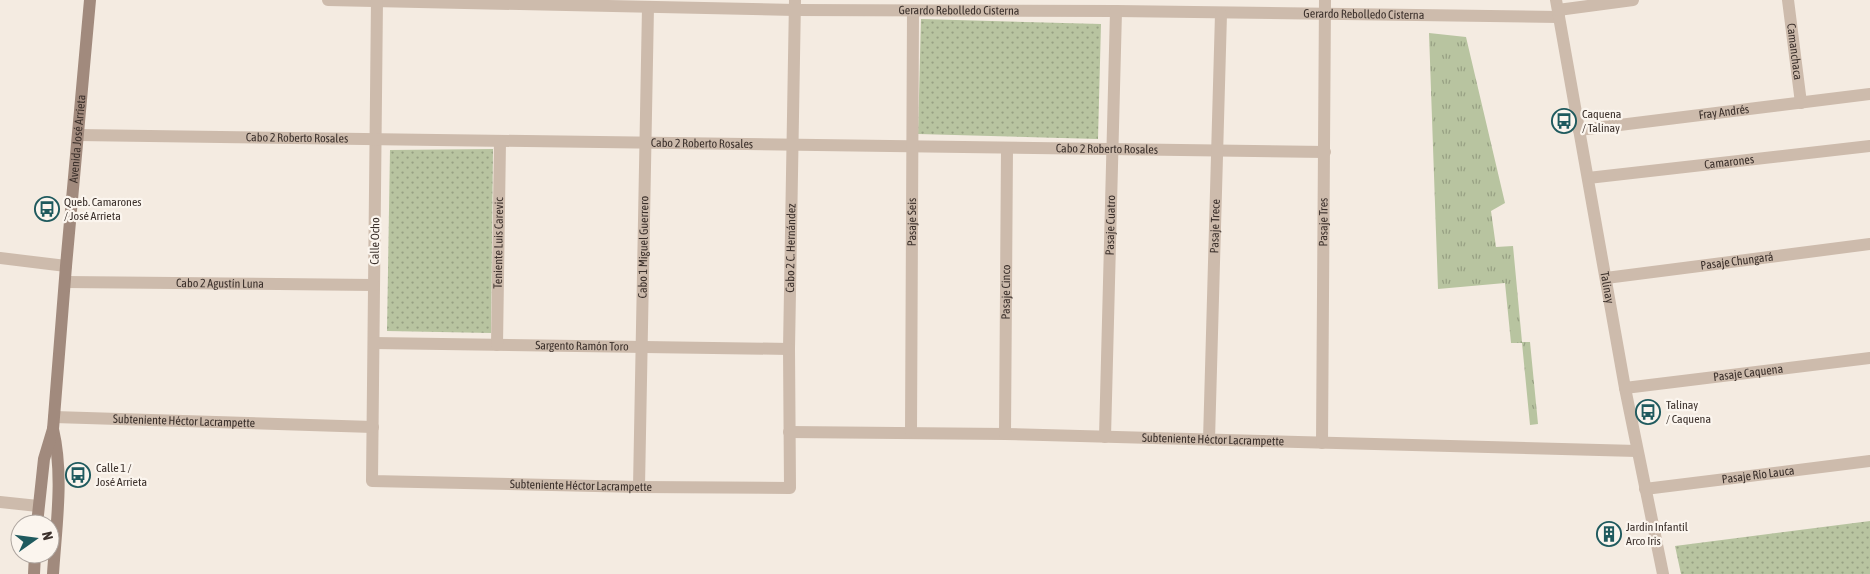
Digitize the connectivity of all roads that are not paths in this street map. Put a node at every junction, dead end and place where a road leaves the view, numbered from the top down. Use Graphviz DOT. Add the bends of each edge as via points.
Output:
graph roads {
  1 [pos="90,0"];
  2 [pos="328,0"];
  3 [pos="377,0"];
  4 [pos="1324,0"];
  5 [pos="1633,0"];
  6 [pos="1788,0"];
  7 [pos="482,2"];
  8 [pos="583,3"];
  9 [pos="685,4"];
  10 [pos="795,5"];
  11 [pos="648,7"];
  12 [pos="1558,9"];
  13 [pos="1116,11"];
  14 [pos="913,12"];
  15 [pos="1221,14"];
  16 [pos="1324,14"];
  17 [pos="1870,94"];
  18 [pos="1801,103"];
  19 [pos="1580,130"];
  20 [pos="78,135"];
  21 [pos="376,140"];
  22 [pos="500,141"];
  23 [pos="645,143"];
  24 [pos="792,145"];
  25 [pos="1870,146"];
  26 [pos="913,147"];
  27 [pos="1007,148"];
  28 [pos="1112,149"];
  29 [pos="1217,151"];
  30 [pos="1325,152"];
  31 [pos="1588,178"];
  32 [pos="1870,244"];
  33 [pos="0,258"];
  34 [pos="66,266"];
  35 [pos="1606,278"];
  36 [pos="65,282"];
  37 [pos="374,286"];
  38 [pos="374,344"];
  39 [pos="497,345"];
  40 [pos="642,347"];
  41 [pos="789,349"];
  42 [pos="1870,358"];
  43 [pos="1625,388"];
  44 [pos="54,423"];
  45 [pos="373,427"];
  46 [pos="789,432"];
  47 [pos="911,432"];
  48 [pos="1005,434"];
  49 [pos="1104,438"];
  50 [pos="1210,440"];
  51 [pos="1322,443"];
  52 [pos="1637,451"];
  53 [pos="1870,461"];
  54 [pos="372,481"];
  55 [pos="639,487"];
  56 [pos="790,488"];
  57 [pos="1645,489"];
  58 [pos="0,502"];
  59 [pos="38,506"];
  60 [pos="38,514"];
  61 [pos="53,574"];
  62 [pos="1663,574"];
  1 -- 20 [label="main road, Avenida José Arrieta"];
  2 -- 3 [label="street, Gerardo Rebolledo Cisterna"];
  3 -- 7 [label="street, Gerardo Rebolledo Cisterna"];
  3 -- 21 [label="street, Calle Ocho"];
  4 -- 16 [label="street, Pasaje Tres"];
  5 -- 12 [label="street, Gerardo Rebolledo Cisterna"];
  6 -- 18 [label="street, Camanchaca"];
  7 -- 8 [label="street, Gerardo Rebolledo Cisterna"];
  8 -- 11 [label="street, Gerardo Rebolledo Cisterna"];
  9 -- 10 [label="street, Gerardo Rebolledo Cisterna"];
  9 -- 11 [label="street, Gerardo Rebolledo Cisterna"];
  10 -- 14 [label="street, Gerardo Rebolledo Cisterna"];
  10 -- 24 [label="street, Cabo 2 C. Hernández"];
  11 -- 23 [label="street, Cabo 1 Miguel Guerrero"];
  12 -- 16 [label="street, Gerardo Rebolledo Cisterna"];
  12 -- 19 [label="street, Talinay"];
  13 -- 14 [label="street, Gerardo Rebolledo Cisterna"];
  13 -- 15 [label="street, Gerardo Rebolledo Cisterna"];
  13 -- 28 [label="street, Pasaje Cuatro"];
  14 -- 26 [label="street, Pasaje Seis"];
  15 -- 16 [label="street, Gerardo Rebolledo Cisterna"];
  15 -- 29 [label="street, Pasaje Trece"];
  16 -- 30 [label="street, Pasaje Tres"];
  17 -- 18 [label="street, Fray Andrés"];
  18 -- 19 [label="street, Fray Andrés"];
  19 -- 31 [label="street, Talinay"];
  20 -- 21 [label="street, Cabo 2 Roberto Rosales"];
  20 -- 34 [label="main road, Avenida José Arrieta"];
  21 -- 22 [label="street, Cabo 2 Roberto Rosales"];
  21 -- 37 [label="street, Calle Ocho"];
  22 -- 23 [label="street, Cabo 2 Roberto Rosales"];
  22 -- 39 [label="street, Teniente Luis Carevic"];
  23 -- 24 [label="street, Cabo 2 Roberto Rosales"];
  23 -- 40 [label="street, Cabo 1 Miguel Guerrero"];
  24 -- 26 [label="street, Cabo 2 Roberto Rosales"];
  24 -- 41 [label="street, Cabo 2 C. Hernández"];
  25 -- 31 [label="street, Camarones"];
  26 -- 27 [label="street, Cabo 2 Roberto Rosales"];
  26 -- 47 [label="street, Pasaje Seis"];
  27 -- 28 [label="street, Cabo 2 Roberto Rosales"];
  27 -- 48 [label="street, Pasaje Cinco"];
  28 -- 29 [label="street, Cabo 2 Roberto Rosales"];
  28 -- 49 [label="street, Pasaje Cuatro"];
  29 -- 30 [label="street, Cabo 2 Roberto Rosales"];
  29 -- 50 [label="street, Pasaje Trece"];
  30 -- 51 [label="street, Pasaje Tres"];
  31 -- 35 [label="street, Talinay"];
  32 -- 35 [label="street, Pasaje Chungará"];
  33 -- 34 [label="street"];
  34 -- 36 [label="main road, Avenida José Arrieta"];
  35 -- 43 [label="street, Talinay"];
  36 -- 37 [label="street, Cabo 2 Agustín Luna"];
  36 -- 44 [label="main road, Avenida José Arrieta"];
  37 -- 38 [label="street, Calle Ocho"];
  38 -- 39 [label="street, Sargento Ramón Toro"];
  38 -- 45 [label="street, Calle Ocho"];
  39 -- 40 [label="street, Sargento Ramón Toro"];
  40 -- 41 [label="street, Sargento Ramón Toro"];
  40 -- 55 [label="street, Cabo 1 Miguel Guerrero"];
  41 -- 46 [label="street, Cabo 2 C. Hernández"];
  42 -- 43 [label="street, Pasaje Caquena"];
  43 -- 52 [label="street, Talinay"];
  44 -- 45 [label="street, Subteniente Héctor Lacrampette"];
  44 -- 59 [label="main road, Avenida José Arrieta" via="44,458"];
  44 -- 61 [label="main road, Avenida José Arrieta" via="58,470"];
  45 -- 54 [label="street, Calle Ocho"];
  46 -- 47 [label="street, Subteniente Héctor Lacrampette"];
  46 -- 56 [label="street, Cabo 2 C. Hernández"];
  47 -- 48 [label="street, Subteniente Héctor Lacrampette"];
  48 -- 49 [label="street, Subteniente Héctor Lacrampette"];
  49 -- 50 [label="street, Subteniente Héctor Lacrampette"];
  50 -- 51 [label="street, Subteniente Héctor Lacrampette"];
  51 -- 52 [label="street, Subteniente Héctor Lacrampette"];
  52 -- 57 [label="street, Talinay"];
  53 -- 57 [label="street, Pasaje Río Lauca"];
  54 -- 55 [label="street, Subteniente Héctor Lacrampette"];
  55 -- 56 [label="street, Subteniente Héctor Lacrampette"];
  57 -- 62 [label="street, Talinay"];
  58 -- 59 [label="street"];
  59 -- 60 [label="main road, Avenida José Arrieta"];
}
